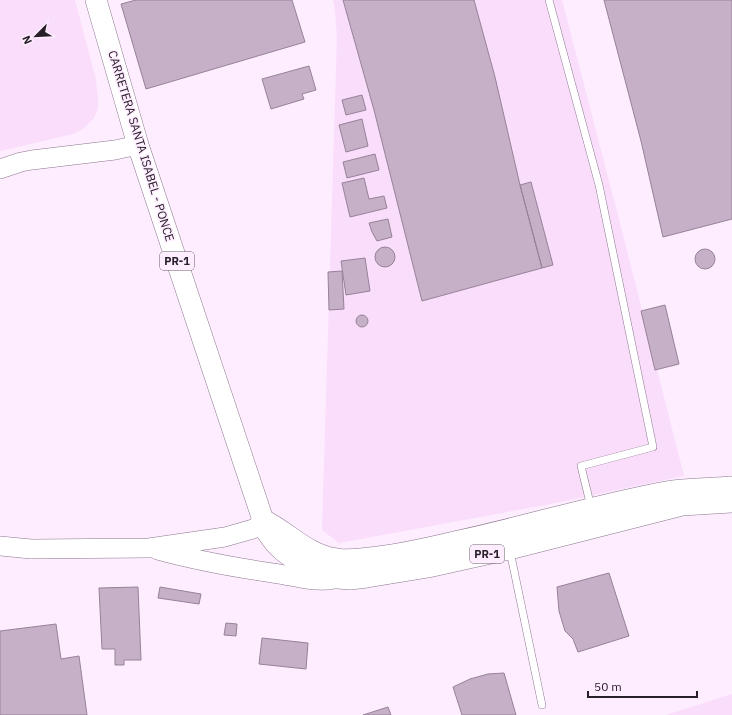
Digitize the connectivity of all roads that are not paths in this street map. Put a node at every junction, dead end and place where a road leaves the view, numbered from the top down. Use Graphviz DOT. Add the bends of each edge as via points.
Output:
graph roads {
  1 [pos="96,0"];
  2 [pos="550,0"];
  3 [pos="138,145"];
  4 [pos="0,170"];
  5 [pos="732,487"];
  6 [pos="732,502"];
  7 [pos="592,510"];
  8 [pos="263,520"];
  9 [pos="507,540"];
  10 [pos="0,546"];
  11 [pos="149,548"];
  12 [pos="31,549"];
  13 [pos="0,555"];
  14 [pos="338,578"];
  15 [pos="542,705"];
  1 -- 3 [label="main road, CARRETERA SANTA ISABEL - PONCE / PR-1"];
  2 -- 7 [label="lane" via="599,185 653,447 580,466"];
  3 -- 4 [label="main road" via="32,160"];
  3 -- 8 [label="main road, CARRETERA SANTA ISABEL - PONCE / PR-1"];
  5 -- 7 [label="main road, CARRETERA SANTA ISABEL - PONCE / PR-1" via="667,492"];
  6 -- 9 [label="main road, CARRETERA SANTA ISABEL - PONCE / PR-1" via="682,505 623,519"];
  7 -- 9 [label="main road, CARRETERA SANTA ISABEL - PONCE / PR-1"];
  8 -- 9 [label="main road, CARRETERA SANTA ISABEL - PONCE / PR-1" via="313,552 337,559 382,557 424,549"];
  8 -- 11 [label="main road" via="256,528 225,537"];
  8 -- 14 [label="main road, CARRETERA SANTA ISABEL - PONCE / PR-1" via="274,543 289,556 302,565"];
  9 -- 14 [label="main road, CARRETERA SANTA ISABEL - PONCE / PR-1" via="428,567 367,577"];
  9 -- 15 [label="lane"];
  10 -- 12 [label="main road"];
  11 -- 12 [label="main road"];
  11 -- 14 [label="main road" via="197,561 259,571 323,581"];
  12 -- 13 [label="main road"];
}
